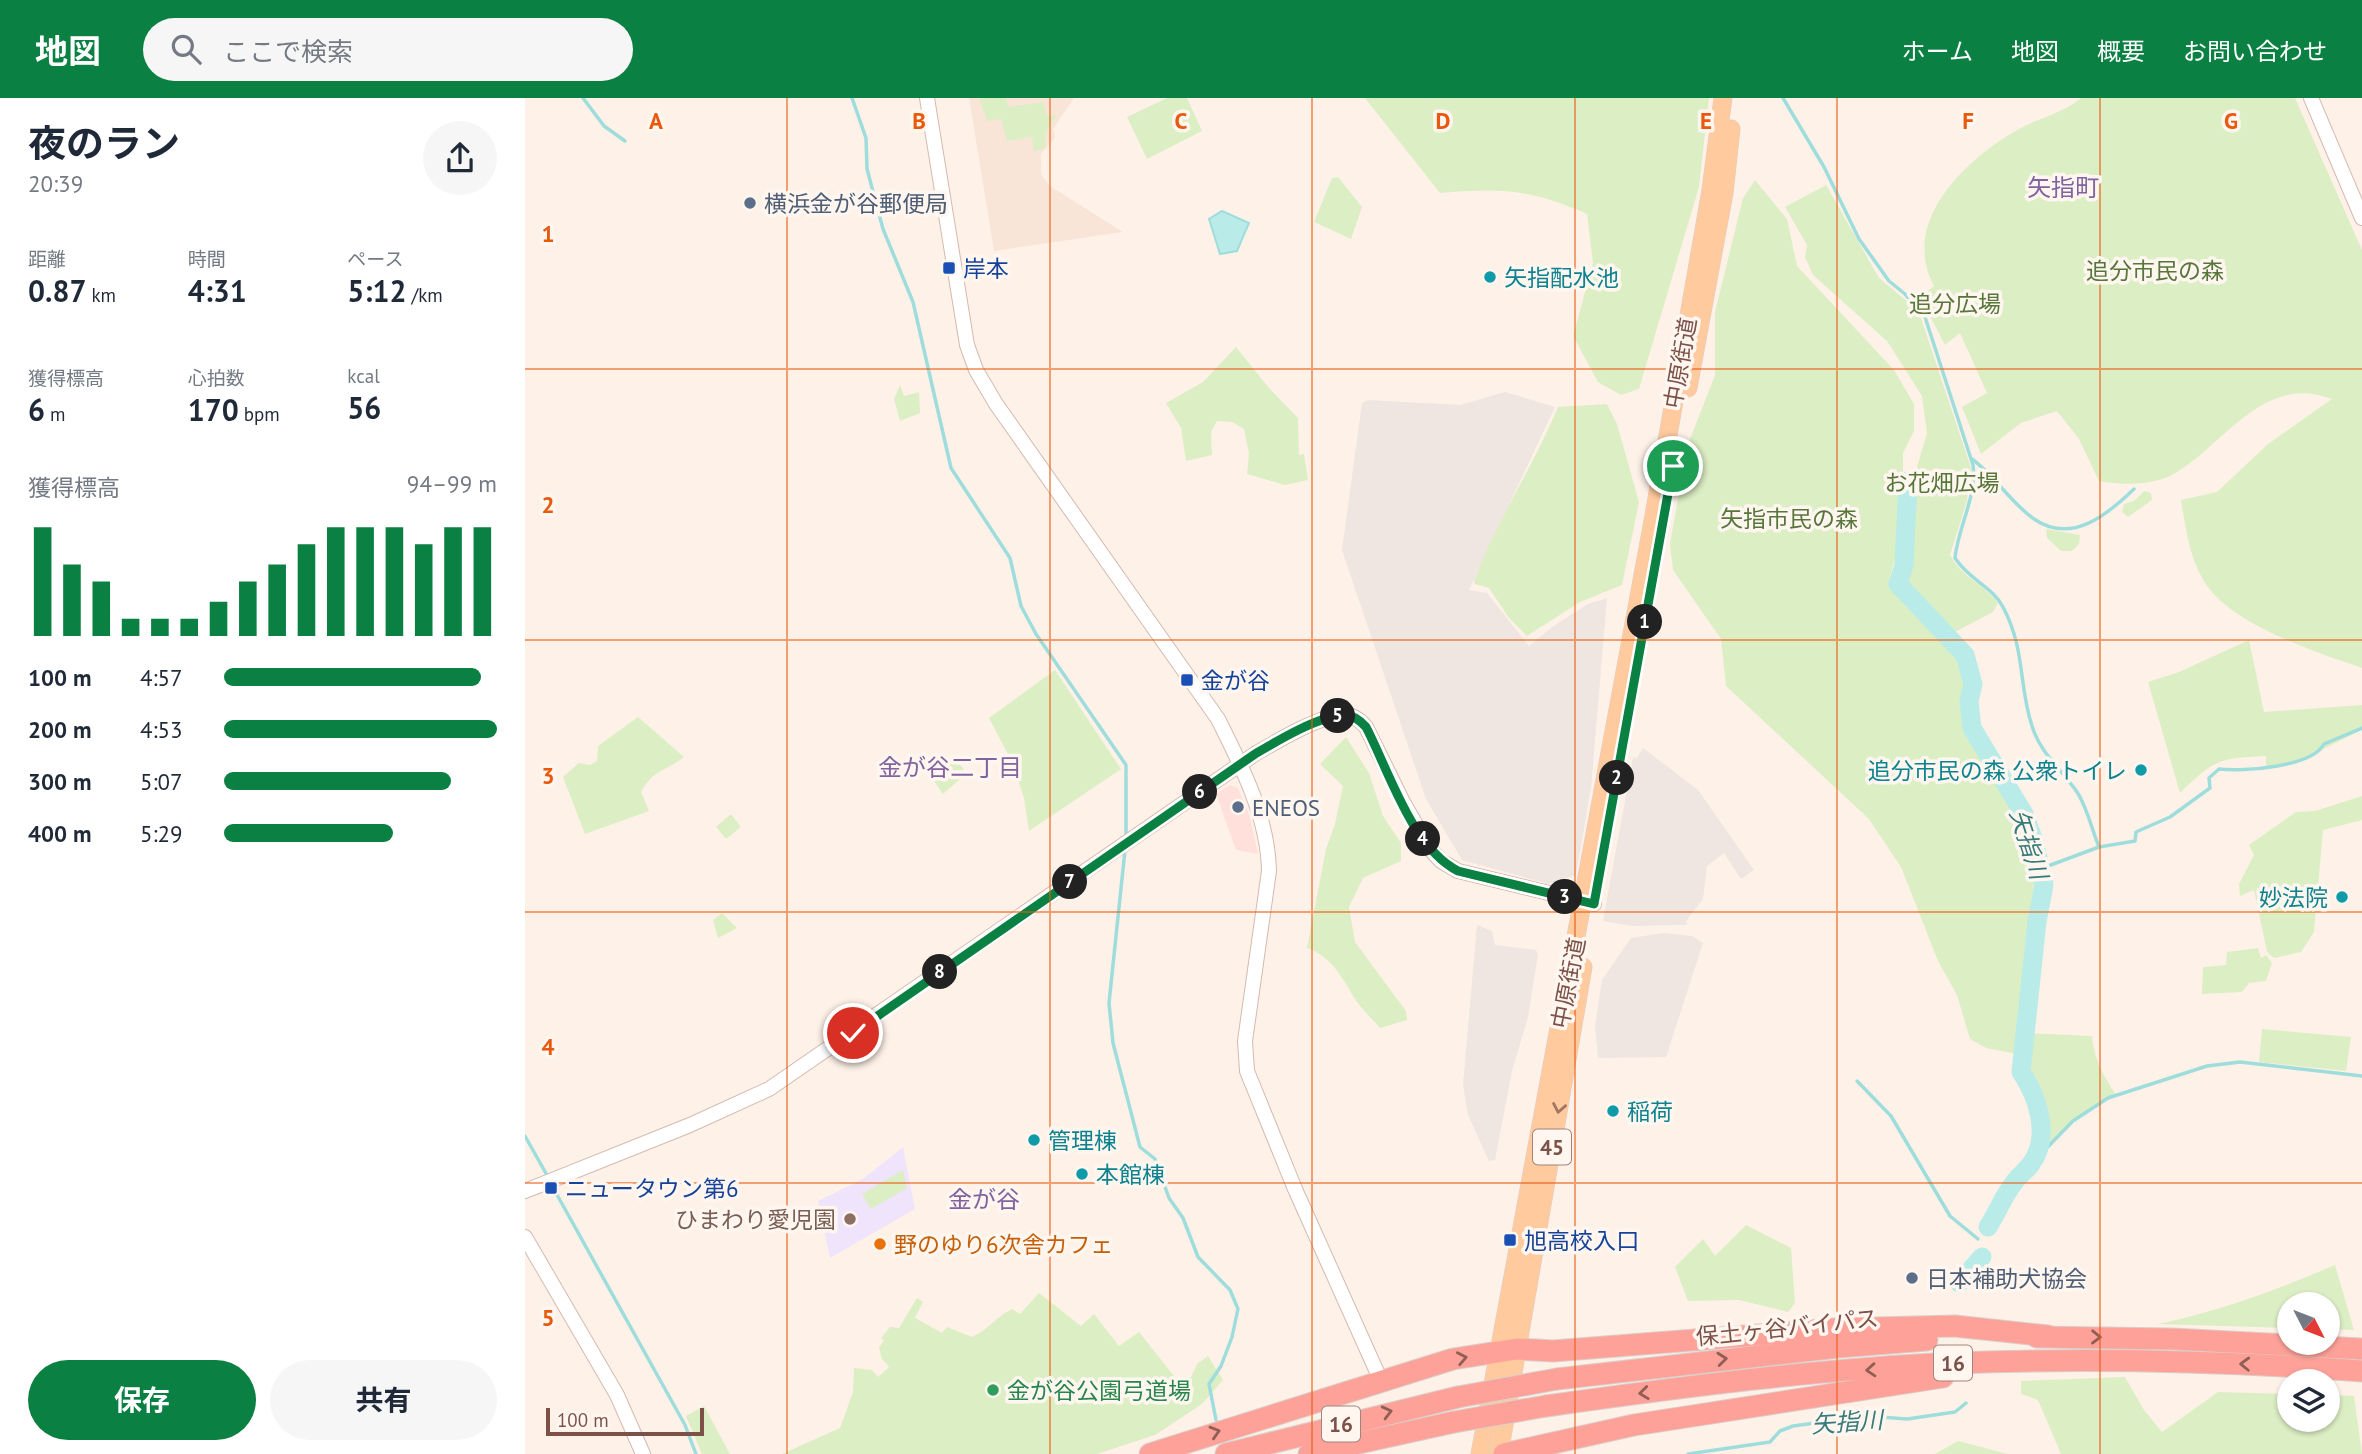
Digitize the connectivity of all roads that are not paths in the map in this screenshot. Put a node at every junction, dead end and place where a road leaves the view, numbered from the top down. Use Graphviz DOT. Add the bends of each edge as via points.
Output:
graph roads {
  1 [pos="927,98"];
  2 [pos="1723,98"];
  3 [pos="1735,98"];
  4 [pos="2311,98"];
  5 [pos="2362,218"];
  6 [pos="1241,764"];
  7 [pos="1589,902"];
  8 [pos="525,1191"];
  9 [pos="525,1237"];
  10 [pos="2048,1336"];
  11 [pos="2362,1349"];
  12 [pos="1507,1350"];
  13 [pos="2046,1361"];
  14 [pos="2362,1371"];
  15 [pos="1381,1381"];
  16 [pos="643,1454"];
  17 [pos="1150,1454"];
  18 [pos="1226,1454"];
  19 [pos="1309,1454"];
  20 [pos="1481,1454"];
  21 [pos="1502,1454"];
  1 -- 6 [label="street" via="960,306 976,370 1219,719"];
  2 -- 7 [label="main road, 中原街道 / 45"];
  3 -- 7 [label="main road, 中原街道 / 45" via="1724,193"];
  4 -- 5 [label="street"];
  6 -- 7 [label="street" via="1306,727 1350,716 1366,727 1403,803 1441,861 1458,871"];
  6 -- 8 [label="street" via="769,1089"];
  6 -- 15 [label="street" via="1263,824 1268,857 1245,1041 1247,1071"];
  7 -- 12 [label="main road, 中原街道 / 45"];
  9 -- 16 [label="street" via="617,1395"];
  10 -- 11 [label="highway, 保土ヶ谷バイパス / 16, one-way"];
  10 -- 12 [label="highway" via="1955,1326"];
  18 -- 10 [label="highway, 保土ヶ谷バイパス / 16, one-way, bridge" via="1458,1397 1557,1379 1839,1347"];
  15 -- 12 [label="highway, one-way" via="1453,1359"];
  12 -- 20 [label="main road, 中原街道 / 45"];
  12 -- 21 [label="main road, 中原街道 / 45"];
  14 -- 13 [label="highway, 16, one-way"];
  13 -- 19 [label="highway, 16, one-way, bridge" via="1843,1372 1546,1406"];
  13 -- 21 [label="highway" via="1634,1425"];
  17 -- 15 [label="highway, one-way"];
}
